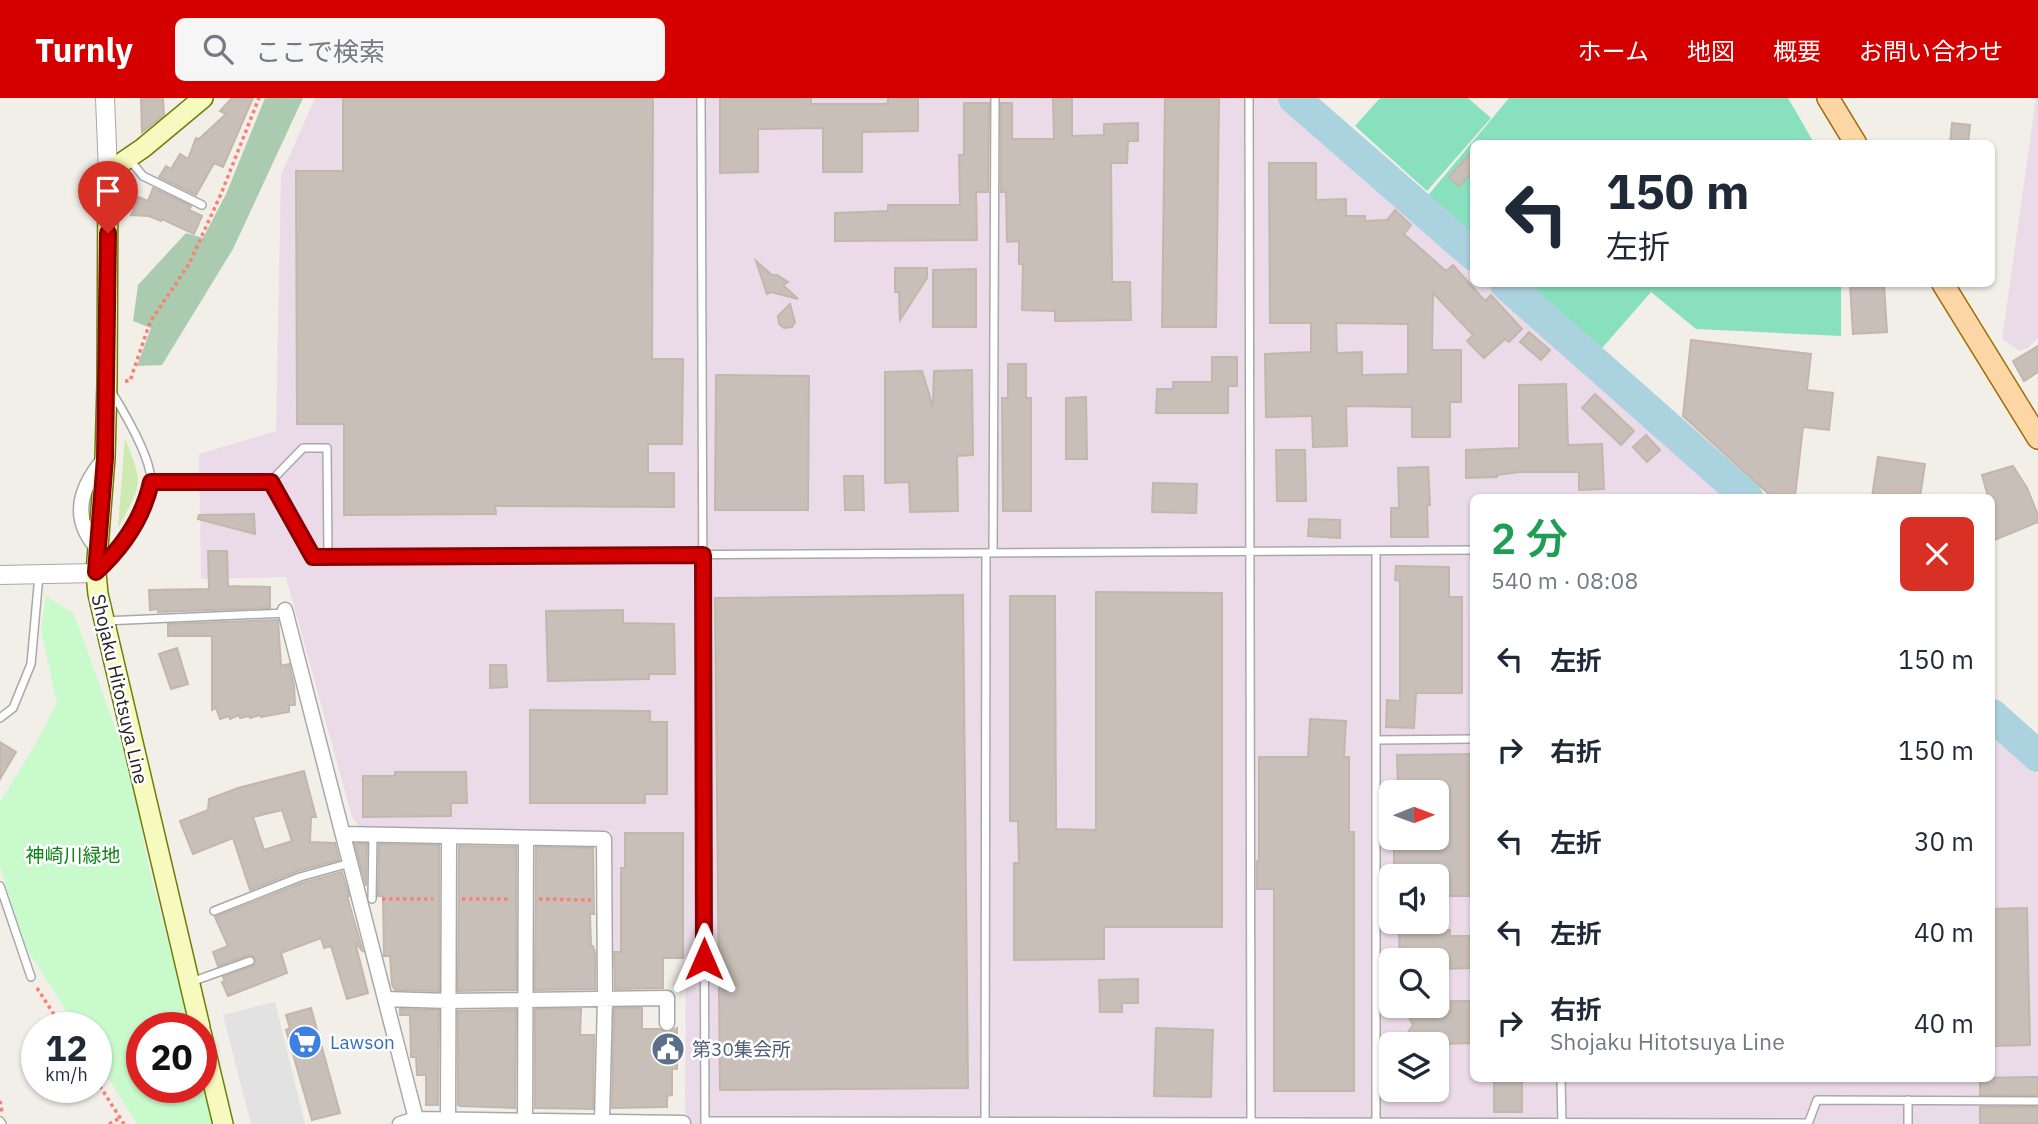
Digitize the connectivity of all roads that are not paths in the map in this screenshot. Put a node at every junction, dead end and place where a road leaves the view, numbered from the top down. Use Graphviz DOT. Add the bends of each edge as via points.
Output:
graph roads {
  1 [pos="105,98"];
  2 [pos="203,98"];
  3 [pos="701,98"];
  4 [pos="995,98"];
  5 [pos="1249,98"];
  6 [pos="1828,98"];
  7 [pos="1854,140"];
  8 [pos="128,158"];
  9 [pos="108,172"];
  10 [pos="201,205"];
  11 [pos="1945,287"];
  12 [pos="107,384"];
  13 [pos="2038,438"];
  14 [pos="151,482"];
  15 [pos="271,482"];
  16 [pos="1470,550"];
  17 [pos="1376,551"];
  18 [pos="1250,552"];
  19 [pos="990,553"];
  20 [pos="703,555"];
  21 [pos="328,557"];
  22 [pos="96,572"];
  23 [pos="39,573"];
  24 [pos="7,575"];
  25 [pos="285,611"];
  26 [pos="104,621"];
  27 [pos="0,718"];
  28 [pos="1470,739"];
  29 [pos="1376,740"];
  30 [pos="342,834"];
  31 [pos="373,835"];
  32 [pos="449,837"];
  33 [pos="526,838"];
  34 [pos="350,863"];
  35 [pos="0,886"];
  36 [pos="372,899"];
  37 [pos="214,911"];
  38 [pos="250,961"];
  39 [pos="31,977"];
  40 [pos="189,983"];
  41 [pos="385,999"];
  42 [pos="605,999"];
  43 [pos="527,1000"];
  44 [pos="449,1001"];
  45 [pos="196,1012"];
  46 [pos="667,1023"];
  47 [pos="1561,1082"];
  48 [pos="217,1099"];
  49 [pos="1908,1100"];
  50 [pos="2038,1101"];
  51 [pos="416,1119"];
  52 [pos="448,1120"];
  53 [pos="602,1120"];
  54 [pos="530,1121"];
  55 [pos="705,1122"];
  56 [pos="1251,1122"];
  57 [pos="680,1123"];
  58 [pos="985,1123"];
  59 [pos="1376,1123"];
  60 [pos="1562,1123"];
  61 [pos="223,1124"];
  62 [pos="400,1124"];
  63 [pos="1808,1124"];
  64 [pos="1908,1124"];
  1 -- 9 [label="street"];
  2 -- 8 [label="main road"];
  3 -- 20 [label="lane"];
  4 -- 19 [label="lane"];
  5 -- 18 [label="lane"];
  6 -- 7 [label="main road"];
  8 -- 9 [label="main road"];
  8 -- 10 [label="lane" via="143,176"];
  9 -- 12 [label="main road, Shojaku Hitotsuya Line"];
  11 -- 13 [label="main road"];
  12 -- 14 [label="lane" via="125,414"];
  12 -- 22 [label="main road, Shojaku Hitotsuya Line"];
  14 -- 15 [label="lane"];
  14 -- 22 [label="lane" via="133,529"];
  15 -- 21 [label="lane" via="313,557"];
  15 -- 21 [label="lane" via="303,448 327,448"];
  16 -- 17 [label="lane"];
  17 -- 18 [label="lane"];
  17 -- 29 [label="lane"];
  18 -- 19 [label="lane"];
  18 -- 56 [label="lane"];
  19 -- 20 [label="lane"];
  19 -- 58 [label="lane"];
  20 -- 21 [label="lane"];
  20 -- 55 [label="lane"];
  22 -- 23 [label="street"];
  22 -- 26 [label="main road, Shojaku Hitotsuya Line"];
  23 -- 24 [label="street"];
  23 -- 27 [label="lane" via="31,664 13,708"];
  25 -- 26 [label="lane"];
  25 -- 30 [label="street"];
  26 -- 40 [label="main road, Shojaku Hitotsuya Line"];
  28 -- 29 [label="lane"];
  29 -- 59 [label="lane"];
  30 -- 31 [label="street"];
  30 -- 34 [label="street"];
  31 -- 32 [label="street"];
  31 -- 36 [label="lane"];
  32 -- 33 [label="street"];
  32 -- 44 [label="street"];
  33 -- 42 [label="street" via="604,839"];
  33 -- 43 [label="street"];
  34 -- 37 [label="lane"];
  34 -- 41 [label="street"];
  35 -- 39 [label="lane"];
  38 -- 40 [label="lane"];
  40 -- 45 [label="main road, Shojaku Hitotsuya Line"];
  41 -- 44 [label="street"];
  41 -- 51 [label="street"];
  42 -- 43 [label="street"];
  42 -- 46 [label="street" via="667,998"];
  42 -- 53 [label="street"];
  43 -- 44 [label="street"];
  43 -- 54 [label="street"];
  44 -- 52 [label="street"];
  47 -- 60 [label="lane"];
  48 -- 61 [label="main road"];
  49 -- 50 [label="lane"];
  49 -- 63 [label="lane" via="1817,1100"];
  49 -- 64 [label="lane"];
  51 -- 52 [label="street"];
  51 -- 62 [label="street"];
  52 -- 54 [label="street"];
  53 -- 54 [label="street"];
  53 -- 57 [label="street"];
  55 -- 58 [label="lane"];
  56 -- 58 [label="lane"];
  56 -- 59 [label="lane"];
  59 -- 60 [label="lane"];
  60 -- 63 [label="lane"];
}
